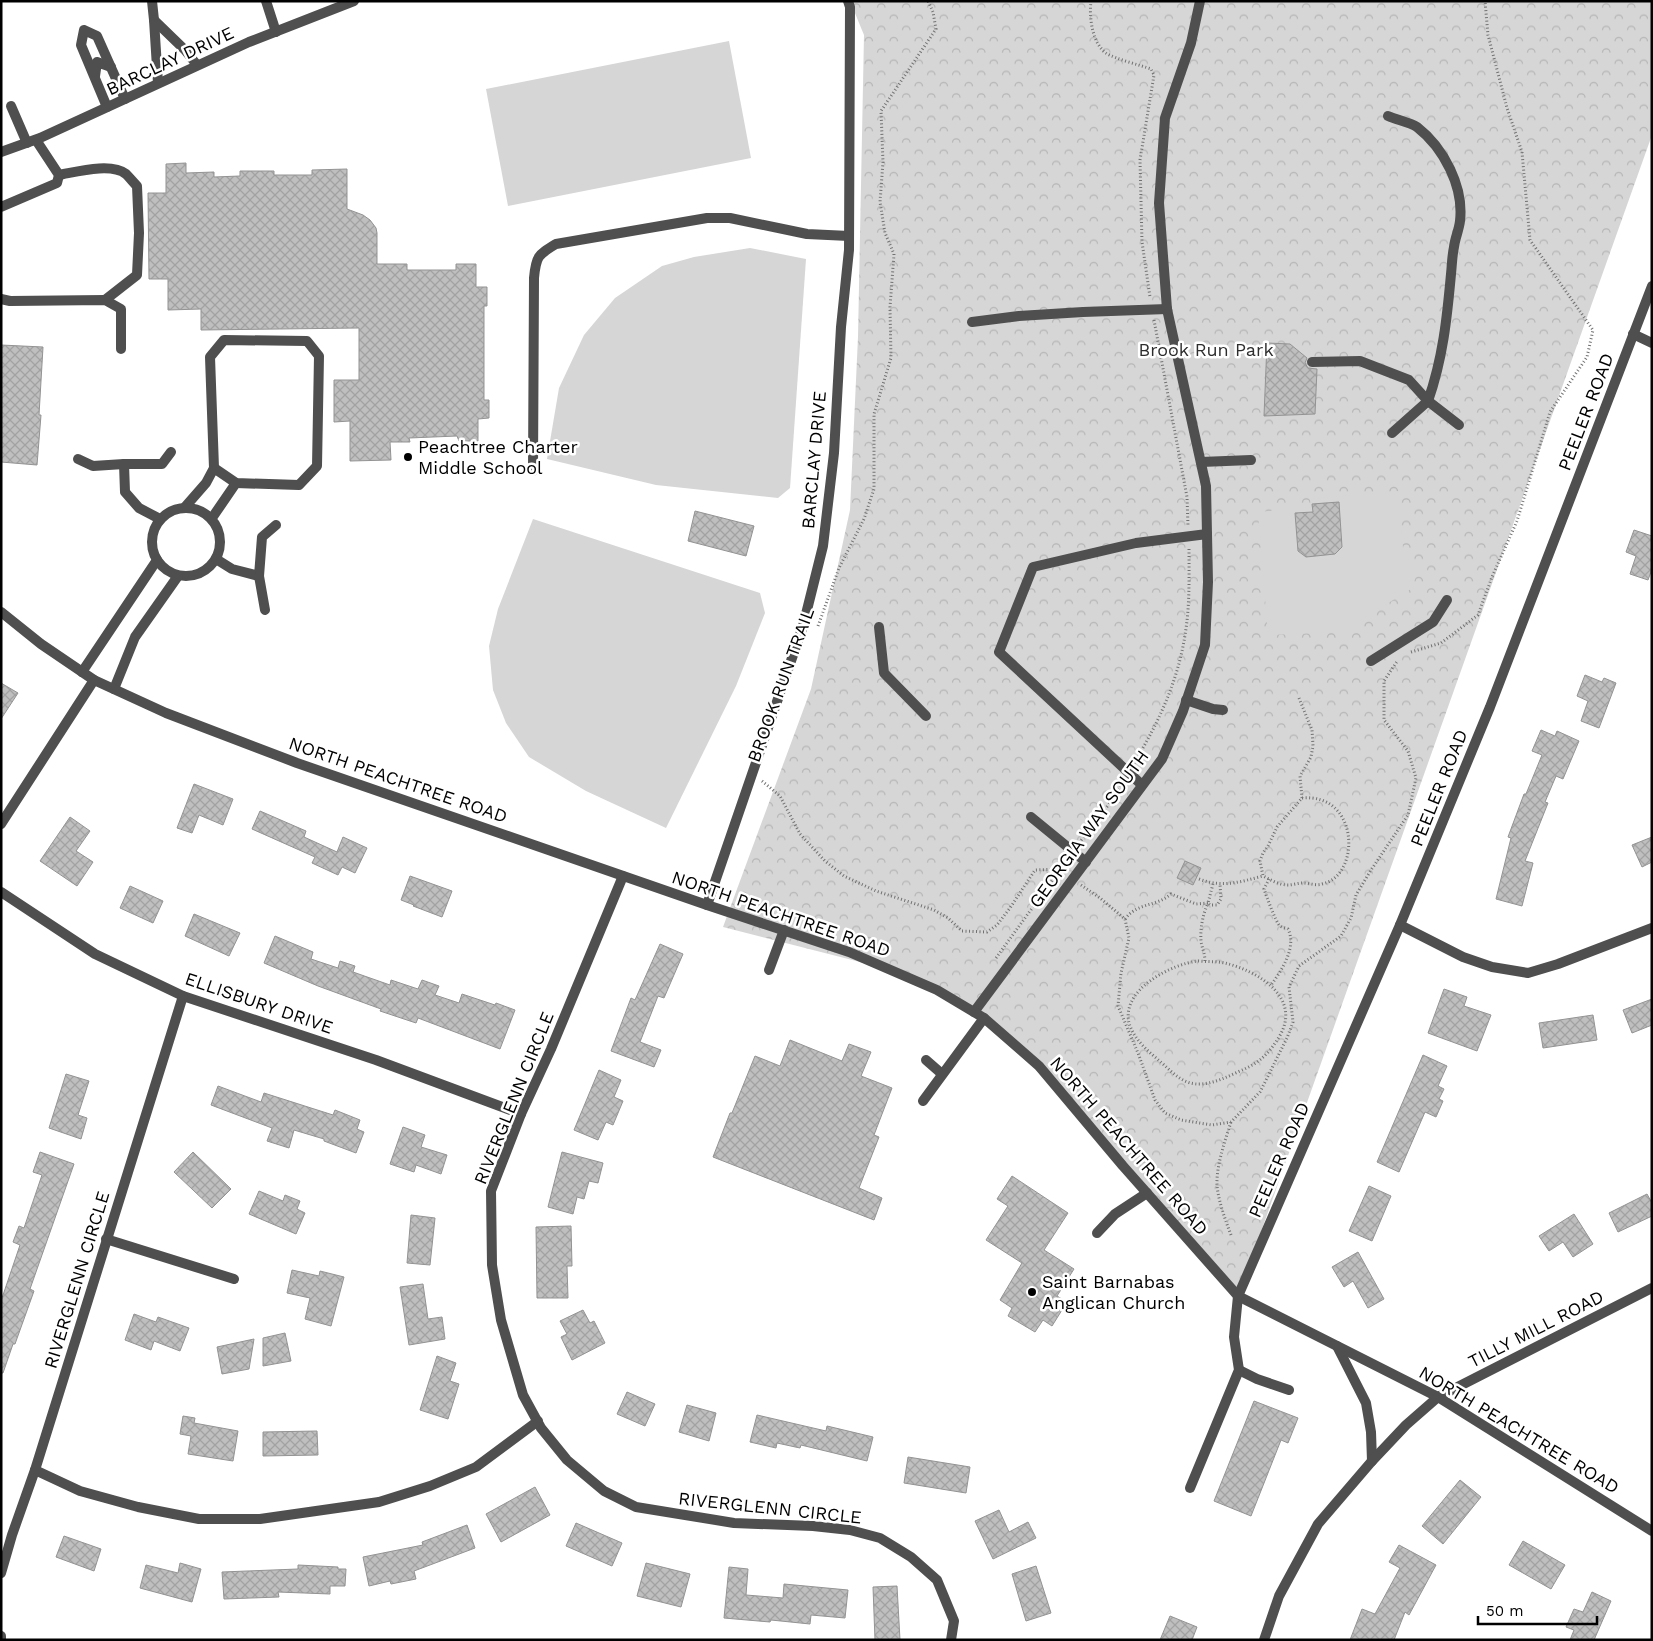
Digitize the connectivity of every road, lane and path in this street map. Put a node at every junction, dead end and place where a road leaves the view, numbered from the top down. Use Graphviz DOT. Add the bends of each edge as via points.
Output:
graph roads {
  1 [pos="152,1"];
  2 [pos="266,1"];
  3 [pos="354,1"];
  4 [pos="848,1"];
  5 [pos="928,1"];
  6 [pos="1091,1"];
  7 [pos="1200,1"];
  8 [pos="1485,1"];
  9 [pos="154,20"];
  10 [pos="276,32"];
  11 [pos="198,65"];
  12 [pos="111,67"];
  13 [pos="95,78"];
  14 [pos="158,83"];
  15 [pos="125,99"];
  16 [pos="11,106"];
  17 [pos="107,107"];
  18 [pos="1388,116"];
  19 [pos="32,141"];
  20 [pos="1,152"];
  21 [pos="59,175"];
  22 [pos="1,207"];
  23 [pos="849,236"];
  24 [pos="1652,286"];
  25 [pos="1,299"];
  26 [pos="105,300"];
  27 [pos="1167,309"];
  28 [pos="1152,310"];
  29 [pos="972,322"];
  30 [pos="1633,334"];
  31 [pos="1652,343"];
  32 [pos="121,349"];
  33 [pos="1312,362"];
  34 [pos="1428,401"];
  35 [pos="1458,426"];
  36 [pos="1392,433"];
  37 [pos="171,452"];
  38 [pos="78,459"];
  39 [pos="1251,460"];
  40 [pos="1201,462"];
  41 [pos="124,464"];
  42 [pos="214,468"];
  43 [pos="533,471"];
  44 [pos="236,483"];
  45 [pos="185,507"];
  46 [pos="212,518"];
  47 [pos="160,519"];
  48 [pos="276,525"];
  49 [pos="1207,534"];
  50 [pos="1189,538"];
  51 [pos="216,559"];
  52 [pos="157,560"];
  53 [pos="178,576"];
  54 [pos="259,576"];
  55 [pos="1447,600"];
  56 [pos="265,610"];
  57 [pos="1,612"];
  58 [pos="879,627"];
  59 [pos="817,629"];
  60 [pos="1409,653"];
  61 [pos="1401,655"];
  62 [pos="1371,661"];
  63 [pos="82,672"];
  64 [pos="94,680"];
  65 [pos="114,689"];
  66 [pos="1299,698"];
  67 [pos="1186,700"];
  68 [pos="1223,710"];
  69 [pos="926,716"];
  70 [pos="1128,772"];
  71 [pos="760,780"];
  72 [pos="1142,785"];
  73 [pos="1302,798"];
  74 [pos="1031,817"];
  75 [pos="1,824"];
  76 [pos="1074,851"];
  77 [pos="1086,862"];
  78 [pos="1061,869"];
  79 [pos="623,876"];
  80 [pos="1263,876"];
  81 [pos="1073,879"];
  82 [pos="1199,879"];
  83 [pos="1269,879"];
  84 [pos="1213,884"];
  85 [pos="1220,884"];
  86 [pos="1,892"];
  87 [pos="1208,904"];
  88 [pos="707,905"];
  89 [pos="1125,919"];
  90 [pos="1400,925"];
  91 [pos="1652,928"];
  92 [pos="784,930"];
  93 [pos="1205,962"];
  94 [pos="991,965"];
  95 [pos="769,970"];
  96 [pos="1272,985"];
  97 [pos="183,996"];
  98 [pos="974,1012"];
  99 [pos="984,1018"];
  100 [pos="1130,1030"];
  101 [pos="1282,1033"];
  102 [pos="1287,1038"];
  103 [pos="926,1060"];
  104 [pos="942,1074"];
  105 [pos="923,1101"];
  106 [pos="522,1114"];
  107 [pos="1231,1122"];
  108 [pos="1147,1194"];
  109 [pos="1097,1233"];
  110 [pos="1231,1235"];
  111 [pos="106,1239"];
  112 [pos="234,1279"];
  113 [pos="1652,1288"];
  114 [pos="1238,1296"];
  115 [pos="1337,1346"];
  116 [pos="1238,1370"];
  117 [pos="1289,1390"];
  118 [pos="1438,1397"];
  119 [pos="538,1421"];
  120 [pos="1372,1461"];
  121 [pos="35,1470"];
  122 [pos="1190,1488"];
  123 [pos="1652,1531"];
  124 [pos="1,1573"];
  125 [pos="951,1640"];
  126 [pos="1264,1640"];
  1 -- 9 [label="street"];
  2 -- 10 [label="street"];
  3 -- 10 [label="street, BARCLAY DRIVE"];
  4 -- 23 [label="street, BARCLAY DRIVE"];
  5 -- 59 [label="path, BROOK RUN TRAIL" via="936,29 881,111 884,162 880,202 885,233 894,254 891,358 874,414 874,489 864,519 839,568"];
  6 -- 28 [label="path" via="1091,19 1099,46 1107,54 1151,68 1154,75 1140,160 1142,242"];
  7 -- 27 [label="street, GEORGIA WAY SOUTH" via="1191,44 1165,118 1158,203"];
  8 -- 60 [label="path" via="1488,35 1522,152 1530,240 1593,330 1587,357 1550,412 1517,521 1478,615 1441,643"];
  9 -- 11 [label="street"];
  9 -- 14 [label="street"];
  10 -- 11 [label="street, BARCLAY DRIVE"];
  11 -- 14 [label="street, BARCLAY DRIVE"];
  12 -- 13 [label="street" via="97,62"];
  12 -- 13 [label="street" via="98,36 84,30 81,45"];
  12 -- 15 [label="street"];
  13 -- 17 [label="street"];
  14 -- 15 [label="street, BARCLAY DRIVE"];
  15 -- 17 [label="street, BARCLAY DRIVE"];
  16 -- 19 [label="street"];
  17 -- 19 [label="street, BARCLAY DRIVE"];
  18 -- 34 [label="street" via="1416,126 1431,142 1454,177 1460,198 1460,221 1454,246 1444,340 1438,373"];
  19 -- 20 [label="street, BARCLAY DRIVE"];
  19 -- 21 [label="street"];
  21 -- 22 [label="street" via="57,183"];
  21 -- 26 [label="street" via="109,168 125,173 137,186 137,275"];
  23 -- 43 [label="street" via="807,234 730,218 707,218 556,244 540,254 534,278"];
  23 -- 88 [label="street, BARCLAY DRIVE" via="834,453 822,546 803,626"];
  24 -- 30 [label="street, PEELER ROAD"];
  25 -- 26 [label="street" via="10,302"];
  26 -- 32 [label="street" via="122,310"];
  27 -- 28 [label="street"];
  27 -- 40 [label="street, GEORGIA WAY SOUTH"];
  28 -- 29 [label="street" via="1019,316"];
  28 -- 50 [label="path" via="1187,496"];
  30 -- 31 [label="street"];
  30 -- 90 [label="street, PEELER ROAD" via="1490,707"];
  33 -- 34 [label="street" via="1360,361 1409,380"];
  34 -- 35 [label="street"];
  34 -- 36 [label="street"];
  37 -- 41 [label="street" via="162,464"];
  38 -- 41 [label="street" via="93,466"];
  39 -- 40 [label="street"];
  40 -- 49 [label="street, GEORGIA WAY SOUTH" via="1206,486"];
  41 -- 47 [label="street" via="125,492 139,508"];
  42 -- 44 [label="street"];
  42 -- 44 [label="street" via="210,357 224,340 306,341 319,356 318,466 299,485"];
  42 -- 45 [label="street" via="206,483"];
  44 -- 46 [label="street"];
  45 -- 46 [label="street" via="200,510"];
  45 -- 47 [label="street" via="171,510"];
  46 -- 51 [label="street" via="220,538"];
  47 -- 52 [label="street" via="153,532 152,546"];
  48 -- 54 [label="street" via="262,537"];
  49 -- 50 [label="street"];
  49 -- 67 [label="street, GEORGIA WAY SOUTH" via="1204,645"];
  50 -- 70 [label="path" via="1185,636 1174,681 1153,732"];
  50 -- 70 [label="street" via="1136,543 1033,567 999,652"];
  51 -- 53 [label="street" via="206,570 193,576"];
  51 -- 54 [label="street" via="232,569"];
  52 -- 53 [label="street"];
  52 -- 63 [label="street"];
  53 -- 65 [label="street" via="135,637"];
  54 -- 56 [label="street"];
  55 -- 62 [label="street" via="1433,622"];
  57 -- 63 [label="street, NORTH PEACHTREE ROAD"];
  58 -- 69 [label="street" via="884,673"];
  61 -- 102 [label="path" via="1384,681 1384,720 1408,751 1416,778 1408,816 1356,895 1351,918 1341,936 1299,966 1289,986 1293,1022"];
  63 -- 64 [label="street, NORTH PEACHTREE ROAD"];
  64 -- 65 [label="street, NORTH PEACHTREE ROAD"];
  64 -- 75 [label="street"];
  65 -- 79 [label="street, NORTH PEACHTREE ROAD" via="166,713 297,763"];
  66 -- 73 [label="path" via="1312,730 1313,746 1311,757 1300,776"];
  67 -- 68 [label="street"];
  67 -- 72 [label="street, GEORGIA WAY SOUTH" via="1162,759"];
  70 -- 72 [label="street"];
  70 -- 76 [label="path" via="1116,795"];
  71 -- 78 [label="path, BROOK RUN TRAIL" via="780,796 800,834 844,876 876,891 934,910 962,931 987,932 997,925 1035,870"];
  72 -- 77 [label="street, GEORGIA WAY SOUTH"];
  73 -- 80 [label="path" via="1277,827 1263,853 1260,861"];
  73 -- 83 [label="path" via="1317,798 1336,808 1348,833 1348,855 1335,877 1321,885 1300,882 1289,885"];
  74 -- 76 [label="street"];
  76 -- 77 [label="street"];
  76 -- 78 [label="path"];
  77 -- 81 [label="street, GEORGIA WAY SOUTH"];
  78 -- 81 [label="path"];
  78 -- 94 [label="path"];
  79 -- 88 [label="street, NORTH PEACHTREE ROAD"];
  79 -- 106 [label="street, RIVERGLENN CIRCLE"];
  80 -- 83 [label="path"];
  80 -- 85 [label="path"];
  81 -- 89 [label="path"];
  81 -- 98 [label="street, GEORGIA WAY SOUTH"];
  82 -- 84 [label="path"];
  83 -- 96 [label="path" via="1264,889 1267,898 1278,923 1288,929 1292,941"];
  84 -- 85 [label="path"];
  84 -- 87 [label="path"];
  85 -- 87 [label="path" via="1222,894 1219,902 1217,905"];
  86 -- 97 [label="street, ELLISBURY DRIVE" via="95,954"];
  87 -- 89 [label="path" via="1196,904 1171,894 1166,899 1137,907"];
  87 -- 93 [label="path" via="1201,930"];
  88 -- 92 [label="street, NORTH PEACHTREE ROAD"];
  89 -- 100 [label="path" via="1129,938 1120,973 1118,1006"];
  90 -- 91 [label="street" via="1463,957 1492,967 1528,973"];
  90 -- 114 [label="street, PEELER ROAD"];
  92 -- 95 [label="street"];
  92 -- 98 [label="street, NORTH PEACHTREE ROAD" via="849,952 937,990"];
  93 -- 96 [label="path" via="1224,963 1242,969"];
  93 -- 100 [label="path" via="1179,964 1144,985 1130,1006"];
  96 -- 101 [label="path" via="1286,1008"];
  97 -- 106 [label="street, ELLISBURY DRIVE" via="376,1060"];
  97 -- 111 [label="street, RIVERGLENN CIRCLE"];
  98 -- 99 [label="street, NORTH PEACHTREE ROAD"];
  99 -- 104 [label="street"];
  99 -- 108 [label="street, NORTH PEACHTREE ROAD" via="1039,1066"];
  100 -- 101 [label="path" via="1178,1078 1198,1084 1223,1079 1254,1065"];
  100 -- 107 [label="path" via="1154,1100 1165,1114 1212,1125"];
  101 -- 102 [label="path"];
  102 -- 107 [label="path" via="1260,1092"];
  103 -- 104 [label="street"];
  104 -- 105 [label="street"];
  106 -- 119 [label="street, RIVERGLENN CIRCLE" via="491,1191 492,1265 501,1320 523,1395"];
  107 -- 110 [label="path" via="1217,1185"];
  108 -- 109 [label="street" via="1125,1206"];
  108 -- 114 [label="street, NORTH PEACHTREE ROAD"];
  111 -- 112 [label="street"];
  111 -- 121 [label="street, RIVERGLENN CIRCLE"];
  113 -- 118 [label="street, TILLY MILL ROAD"];
  114 -- 115 [label="street, NORTH PEACHTREE ROAD"];
  114 -- 116 [label="street, PEELER ROAD" via="1234,1337"];
  115 -- 118 [label="street, NORTH PEACHTREE ROAD"];
  115 -- 120 [label="street" via="1366,1403"];
  116 -- 117 [label="street"];
  116 -- 122 [label="street"];
  118 -- 120 [label="street, TILLY MILL ROAD"];
  118 -- 123 [label="street, NORTH PEACHTREE ROAD"];
  119 -- 121 [label="street" via="476,1467 430,1486 378,1502 260,1519 199,1519 138,1507 80,1491"];
  119 -- 125 [label="street, RIVERGLENN CIRCLE" via="567,1460 604,1491 636,1508 734,1523 850,1530 880,1538 911,1557 937,1580 954,1621"];
  120 -- 126 [label="street, TILLY MILL ROAD" via="1318,1524 1279,1596"];
  121 -- 124 [label="street, RIVERGLENN CIRCLE"];
}
